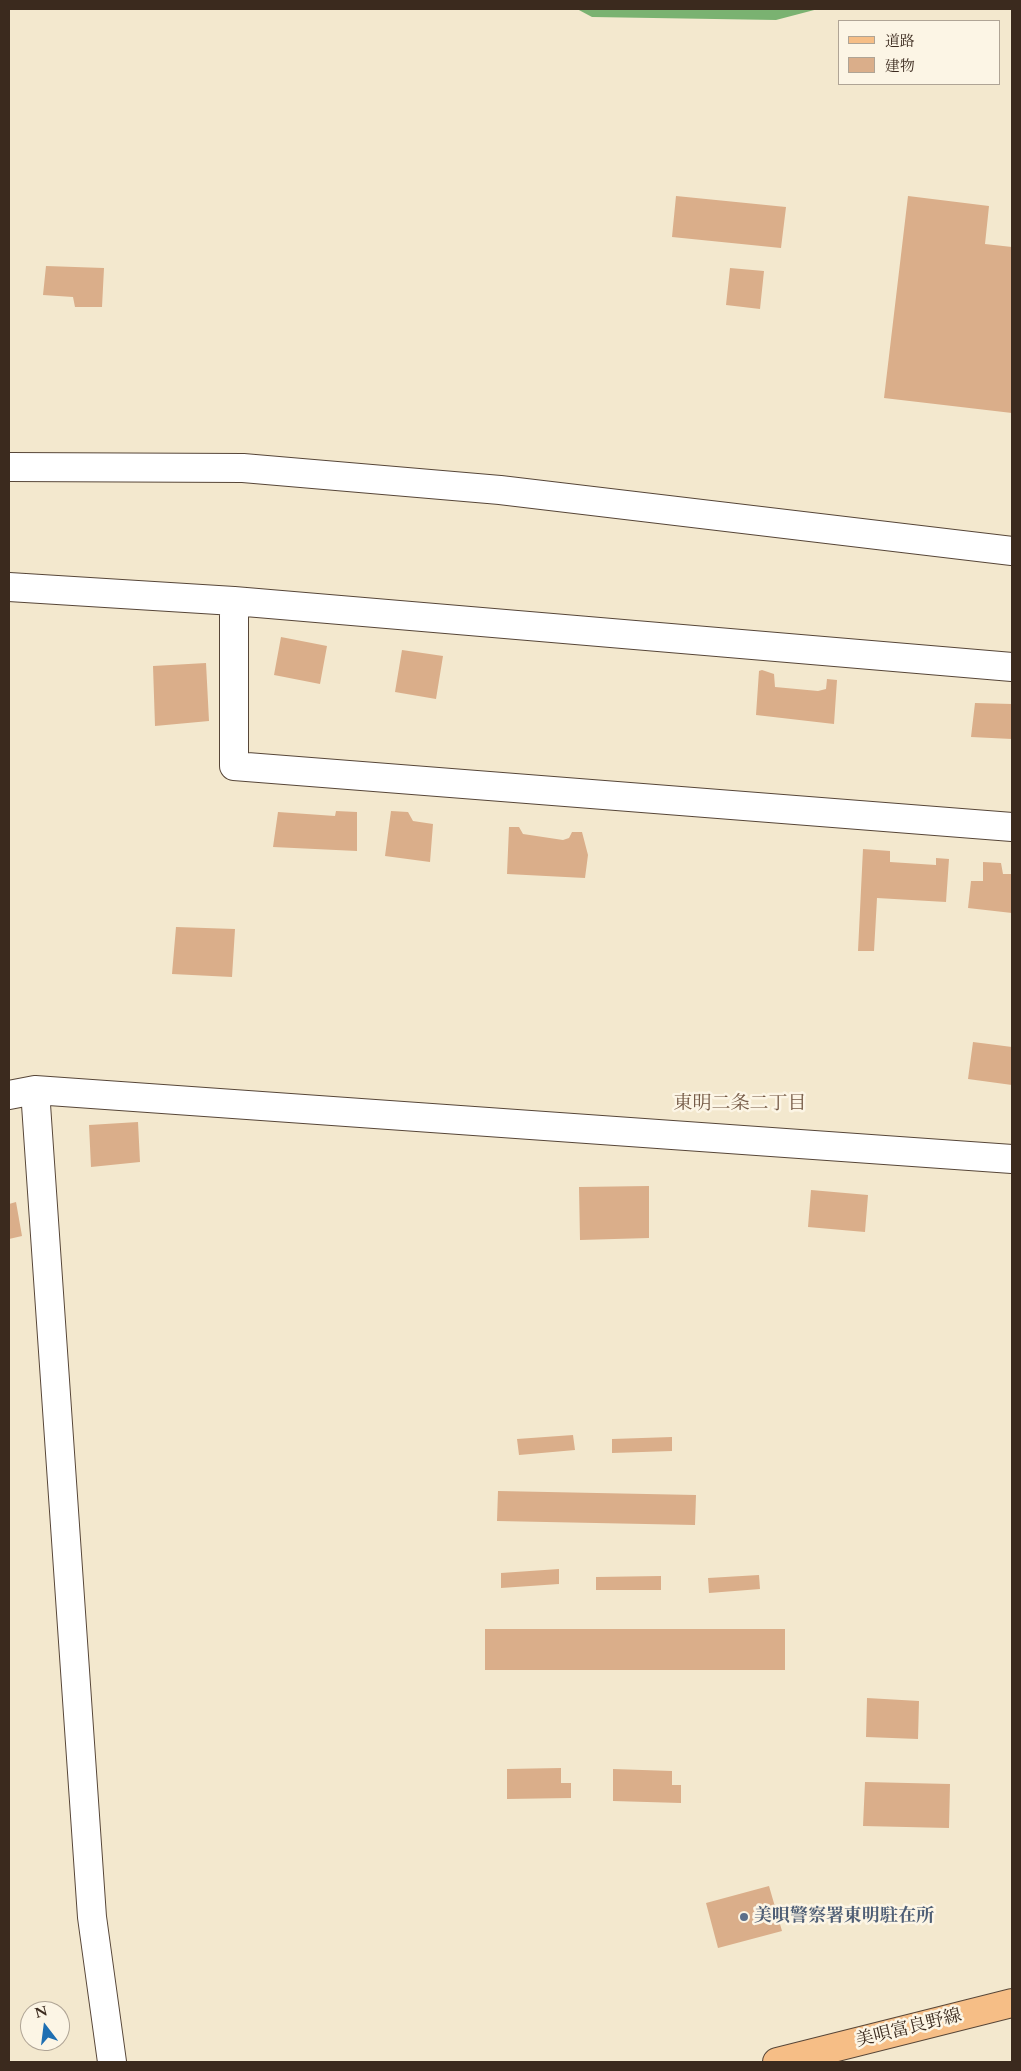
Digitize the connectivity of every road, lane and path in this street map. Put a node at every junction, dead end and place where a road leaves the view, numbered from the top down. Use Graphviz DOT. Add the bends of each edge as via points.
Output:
graph roads {
  1 [pos="9,467"];
  2 [pos="1012,550"];
  3 [pos="9,587"];
  4 [pos="234,601"];
  5 [pos="1012,667"];
  6 [pos="1012,827"];
  7 [pos="9,1077"];
  8 [pos="36,1090"];
  9 [pos="9,1095"];
  10 [pos="1012,1159"];
  11 [pos="1012,2004"];
  12 [pos="112,2062"];
  13 [pos="777,2062"];
  1 -- 2 [label="street" via="243,468 500,490"];
  3 -- 4 [label="street"];
  4 -- 5 [label="street"];
  4 -- 6 [label="street" via="234,766"];
  7 -- 8 [label="street"];
  8 -- 9 [label="street"];
  8 -- 10 [label="street"];
  8 -- 12 [label="street" via="92,1918"];
  11 -- 13 [label="main road, 美唄富良野線"];
}
